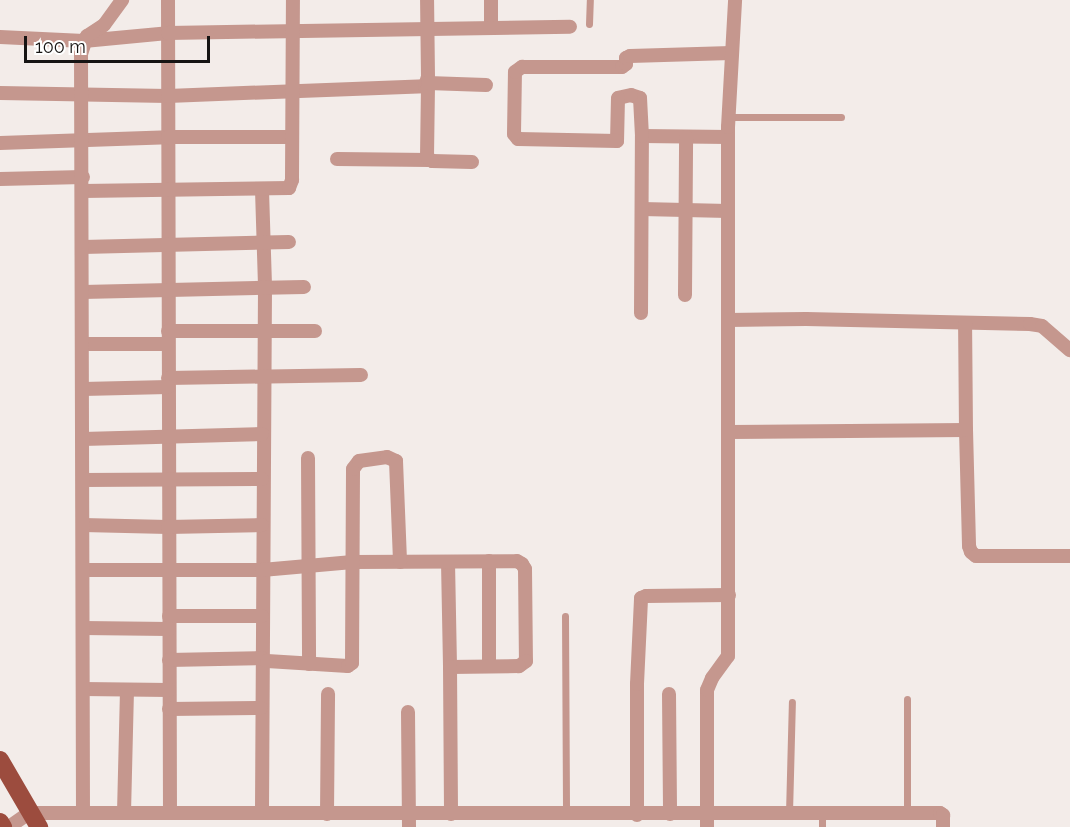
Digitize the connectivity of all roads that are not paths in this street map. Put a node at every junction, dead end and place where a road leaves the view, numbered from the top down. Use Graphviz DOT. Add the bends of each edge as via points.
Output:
graph roads {
  1 [pos="122,0"];
  2 [pos="168,0"];
  3 [pos="293,0"];
  4 [pos="427,0"];
  5 [pos="491,0"];
  6 [pos="590,0"];
  7 [pos="735,0"];
  8 [pos="589,24"];
  9 [pos="570,27"];
  10 [pos="491,28"];
  11 [pos="293,30"];
  12 [pos="428,30"];
  13 [pos="168,33"];
  14 [pos="0,38"];
  15 [pos="84,41"];
  16 [pos="731,53"];
  17 [pos="428,83"];
  18 [pos="486,85"];
  19 [pos="292,90"];
  20 [pos="0,93"];
  21 [pos="81,94"];
  22 [pos="168,96"];
  23 [pos="729,117"];
  24 [pos="841,117"];
  25 [pos="642,136"];
  26 [pos="168,137"];
  27 [pos="686,137"];
  28 [pos="728,137"];
  29 [pos="292,138"];
  30 [pos="82,140"];
  31 [pos="0,143"];
  32 [pos="337,159"];
  33 [pos="429,160"];
  34 [pos="472,162"];
  35 [pos="0,179"];
  36 [pos="83,184"];
  37 [pos="262,190"];
  38 [pos="168,191"];
  39 [pos="642,209"];
  40 [pos="685,210"];
  41 [pos="728,211"];
  42 [pos="289,242"];
  43 [pos="264,243"];
  44 [pos="168,245"];
  45 [pos="83,247"];
  46 [pos="304,287"];
  47 [pos="265,288"];
  48 [pos="168,290"];
  49 [pos="83,292"];
  50 [pos="685,295"];
  51 [pos="641,313"];
  52 [pos="728,320"];
  53 [pos="965,322"];
  54 [pos="264,331"];
  55 [pos="315,331"];
  56 [pos="168,338"];
  57 [pos="83,344"];
  58 [pos="1070,350"];
  59 [pos="361,375"];
  60 [pos="264,376"];
  61 [pos="168,382"];
  62 [pos="83,389"];
  63 [pos="966,430"];
  64 [pos="730,432"];
  65 [pos="262,434"];
  66 [pos="168,436"];
  67 [pos="83,439"];
  68 [pos="308,459"];
  69 [pos="262,479"];
  70 [pos="83,480"];
  71 [pos="168,481"];
  72 [pos="83,525"];
  73 [pos="262,525"];
  74 [pos="168,527"];
  75 [pos="1070,556"];
  76 [pos="489,561"];
  77 [pos="352,562"];
  78 [pos="400,562"];
  79 [pos="448,562"];
  80 [pos="310,564"];
  81 [pos="83,570"];
  82 [pos="262,570"];
  83 [pos="169,571"];
  84 [pos="729,595"];
  85 [pos="262,616"];
  86 [pos="565,616"];
  87 [pos="169,622"];
  88 [pos="83,628"];
  89 [pos="169,660"];
  90 [pos="264,660"];
  91 [pos="309,664"];
  92 [pos="489,666"];
  93 [pos="450,667"];
  94 [pos="83,689"];
  95 [pos="126,690"];
  96 [pos="169,690"];
  97 [pos="328,694"];
  98 [pos="669,694"];
  99 [pos="907,699"];
  100 [pos="792,702"];
  101 [pos="261,708"];
  102 [pos="169,709"];
  103 [pos="408,712"];
  104 [pos="0,760"];
  105 [pos="82,813"];
  106 [pos="124,813"];
  107 [pos="170,813"];
  108 [pos="262,813"];
  109 [pos="327,814"];
  110 [pos="451,814"];
  111 [pos="566,814"];
  112 [pos="637,814"];
  113 [pos="670,814"];
  114 [pos="789,814"];
  115 [pos="34,820"];
  116 [pos="907,820"];
  117 [pos="409,821"];
  118 [pos="491,821"];
  119 [pos="531,821"];
  120 [pos="584,821"];
  121 [pos="618,821"];
  122 [pos="655,821"];
  123 [pos="707,821"];
  124 [pos="822,821"];
  125 [pos="872,821"];
  126 [pos="0,822"];
  127 [pos="3,827"];
  128 [pos="9,827"];
  129 [pos="943,827"];
  1 -- 15 [label="street" via="108,21"];
  2 -- 13 [label="street"];
  3 -- 11 [label="street"];
  4 -- 12 [label="street"];
  5 -- 10 [label="street"];
  6 -- 8 [label="lane"];
  7 -- 16 [label="street"];
  9 -- 10 [label="street"];
  10 -- 12 [label="street"];
  11 -- 12 [label="street"];
  11 -- 13 [label="street"];
  11 -- 19 [label="street"];
  12 -- 17 [label="street"];
  13 -- 15 [label="street"];
  13 -- 22 [label="street"];
  14 -- 15 [label="street"];
  15 -- 21 [label="street"];
  16 -- 23 [label="street"];
  16 -- 25 [label="street" via="630,56 622,67 516,69 515,138 617,141 618,98 631,95 640,98"];
  17 -- 18 [label="street"];
  17 -- 19 [label="street" via="398,89"];
  17 -- 33 [label="street"];
  19 -- 22 [label="street"];
  19 -- 29 [label="street"];
  20 -- 21 [label="street"];
  21 -- 22 [label="street"];
  21 -- 30 [label="street"];
  22 -- 26 [label="street"];
  23 -- 24 [label="lane"];
  23 -- 28 [label="street"];
  25 -- 27 [label="street"];
  25 -- 39 [label="street"];
  26 -- 29 [label="street"];
  26 -- 30 [label="street"];
  26 -- 38 [label="street"];
  27 -- 28 [label="street"];
  27 -- 40 [label="street"];
  28 -- 41 [label="street"];
  29 -- 37 [label="street" via="291,184 285,189"];
  30 -- 31 [label="street"];
  30 -- 36 [label="street"];
  32 -- 33 [label="street"];
  33 -- 34 [label="street"];
  35 -- 36 [label="street"];
  36 -- 38 [label="street"];
  36 -- 45 [label="street"];
  37 -- 38 [label="street"];
  37 -- 43 [label="street"];
  38 -- 44 [label="street"];
  39 -- 40 [label="street"];
  39 -- 51 [label="street"];
  40 -- 41 [label="street"];
  40 -- 50 [label="street"];
  41 -- 52 [label="street"];
  42 -- 43 [label="street"];
  43 -- 44 [label="street"];
  43 -- 47 [label="street"];
  44 -- 45 [label="street"];
  44 -- 48 [label="street"];
  45 -- 49 [label="street"];
  46 -- 47 [label="street"];
  47 -- 48 [label="street"];
  47 -- 54 [label="street"];
  48 -- 49 [label="street"];
  48 -- 56 [label="street"];
  49 -- 57 [label="street"];
  52 -- 53 [label="street"];
  52 -- 64 [label="street"];
  53 -- 58 [label="street" via="1042,326"];
  53 -- 63 [label="street"];
  54 -- 55 [label="street"];
  54 -- 56 [label="street"];
  54 -- 60 [label="street"];
  56 -- 57 [label="street"];
  56 -- 61 [label="street"];
  57 -- 62 [label="street"];
  59 -- 60 [label="street"];
  60 -- 61 [label="street"];
  60 -- 65 [label="street"];
  61 -- 62 [label="street"];
  61 -- 66 [label="street"];
  62 -- 67 [label="street"];
  63 -- 64 [label="street"];
  63 -- 75 [label="street" via="971,552 976,556"];
  64 -- 84 [label="street"];
  65 -- 66 [label="street"];
  65 -- 69 [label="street"];
  66 -- 67 [label="street"];
  66 -- 71 [label="street"];
  67 -- 70 [label="street"];
  68 -- 80 [label="street"];
  69 -- 71 [label="street"];
  69 -- 73 [label="street"];
  70 -- 71 [label="street"];
  70 -- 72 [label="street"];
  71 -- 74 [label="street"];
  72 -- 74 [label="street"];
  72 -- 81 [label="street"];
  73 -- 74 [label="street"];
  73 -- 82 [label="street"];
  74 -- 83 [label="street"];
  76 -- 79 [label="street"];
  76 -- 92 [label="street"];
  76 -- 92 [label="street" via="517,561 525,570 527,658 522,665"];
  77 -- 78 [label="street"];
  77 -- 78 [label="street" via="352,469 359,461 387,457 398,465"];
  77 -- 80 [label="street"];
  77 -- 91 [label="street" via="352,663"];
  78 -- 79 [label="street"];
  79 -- 93 [label="street"];
  80 -- 82 [label="street"];
  80 -- 91 [label="street"];
  81 -- 83 [label="street"];
  81 -- 88 [label="street"];
  82 -- 83 [label="street"];
  82 -- 85 [label="street"];
  83 -- 87 [label="street"];
  84 -- 112 [label="street" via="641,598"];
  84 -- 123 [label="street" via="728,656 707,690"];
  85 -- 87 [label="street"];
  85 -- 90 [label="street"];
  86 -- 111 [label="lane"];
  87 -- 88 [label="street"];
  87 -- 89 [label="street"];
  88 -- 94 [label="street"];
  89 -- 90 [label="street"];
  89 -- 96 [label="street"];
  90 -- 91 [label="street"];
  90 -- 101 [label="street"];
  92 -- 93 [label="street"];
  93 -- 110 [label="street"];
  94 -- 95 [label="street"];
  94 -- 105 [label="street"];
  95 -- 96 [label="street"];
  95 -- 106 [label="street"];
  96 -- 102 [label="street"];
  97 -- 109 [label="street"];
  98 -- 113 [label="street"];
  99 -- 116 [label="lane"];
  100 -- 114 [label="lane"];
  101 -- 102 [label="street"];
  101 -- 108 [label="street"];
  102 -- 107 [label="street"];
  103 -- 117 [label="street"];
  104 -- 115 [label="main road"];
  105 -- 106 [label="street"];
  105 -- 115 [label="street"];
  106 -- 107 [label="street"];
  107 -- 108 [label="street"];
  108 -- 109 [label="street"];
  109 -- 117 [label="street"];
  110 -- 117 [label="street"];
  110 -- 118 [label="street"];
  111 -- 119 [label="street"];
  111 -- 120 [label="street"];
  112 -- 121 [label="street"];
  112 -- 122 [label="street"];
  113 -- 122 [label="street"];
  113 -- 123 [label="street"];
  114 -- 123 [label="street"];
  114 -- 124 [label="street"];
  115 -- 128 [label="street"];
  116 -- 125 [label="street"];
  116 -- 129 [label="street" via="940,813"];
  118 -- 119 [label="street"];
  120 -- 121 [label="street"];
  124 -- 125 [label="street"];
  126 -- 127 [label="main road"];
}
